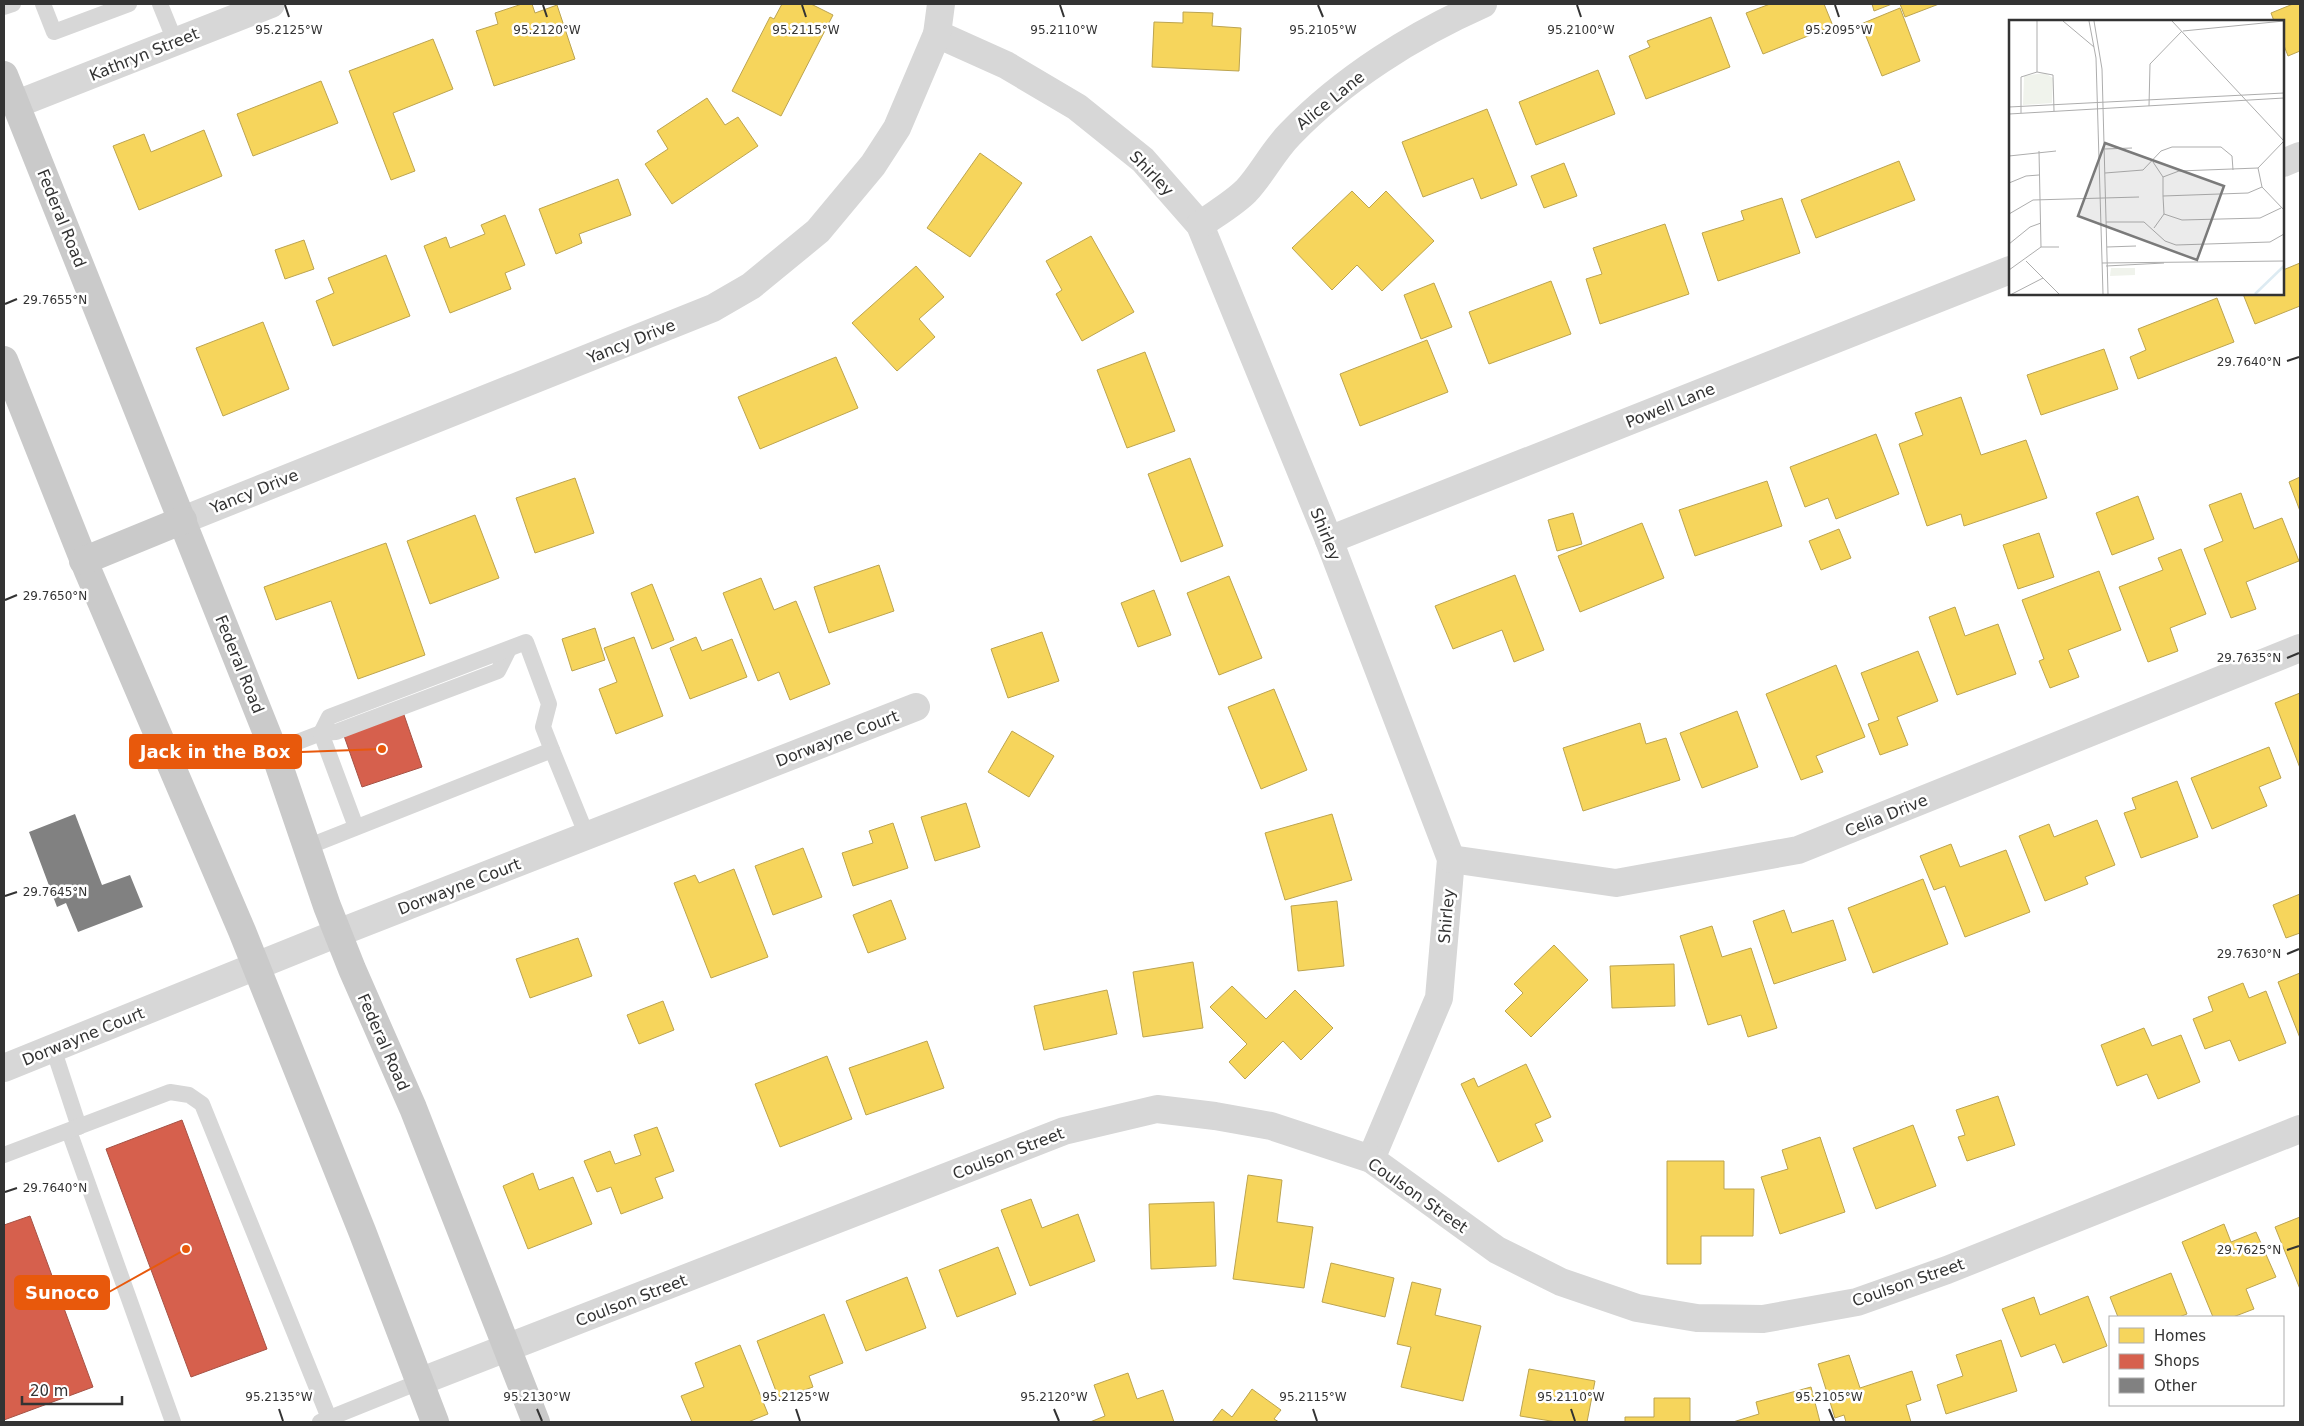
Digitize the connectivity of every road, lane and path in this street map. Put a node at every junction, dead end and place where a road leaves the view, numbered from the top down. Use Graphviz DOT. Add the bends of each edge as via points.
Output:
graph roads {
  1 [pos="13,4"];
  2 [pos="43,4"];
  3 [pos="129,4"];
  4 [pos="160,4"];
  5 [pos="271,4"];
  6 [pos="941,4"];
  7 [pos="1483,4"];
  8 [pos="4,7"];
  9 [pos="937,34"];
  10 [pos="175,42"];
  11 [pos="4,75"];
  12 [pos="13,112"];
  13 [pos="2300,156"];
  14 [pos="2284,163"];
  15 [pos="1200,225"];
  16 [pos="2009,270"];
  17 [pos="4,360"];
  18 [pos="183,520"];
  19 [pos="1329,540"];
  20 [pos="83,560"];
  21 [pos="2300,648"];
  22 [pos="916,707"];
  23 [pos="321,733"];
  24 [pos="552,750"];
  25 [pos="274,751"];
  26 [pos="356,827"];
  27 [pos="587,836"];
  28 [pos="307,847"];
  29 [pos="1451,859"];
  30 [pos="338,934"];
  31 [pos="255,967"];
  32 [pos="53,1048"];
  33 [pos="4,1068"];
  34 [pos="74,1129"];
  35 [pos="2300,1129"];
  36 [pos="4,1155"];
  37 [pos="1371,1159"];
  38 [pos="509,1348"];
  39 [pos="419,1382"];
  40 [pos="324,1420"];
  41 [pos="173,1422"];
  42 [pos="435,1422"];
  43 [pos="536,1422"];
  1 -- 8 [label="lane"];
  2 -- 3 [label="lane" via="54,32"];
  4 -- 10 [label="lane"];
  5 -- 10 [label="street, Kathryn Street"];
  6 -- 9 [label="street, Yancy Drive"];
  7 -- 15 [label="street, Alice Lane" via="1388,55 1335,93 1289,135 1245,192"];
  9 -- 15 [label="street, Shirley" via="1006,65 1077,106 1143,160"];
  9 -- 18 [label="street, Yancy Drive" via="897,128 873,165 818,231 751,286 712,308"];
  10 -- 12 [label="street, Kathryn Street"];
  11 -- 12 [label="main road, Federal Road"];
  12 -- 18 [label="main road, Federal Road"];
  13 -- 14 [label="street"];
  15 -- 19 [label="street, Shirley"];
  16 -- 19 [label="street, Powell Lane"];
  17 -- 20 [label="main road"];
  18 -- 20 [label="main road"];
  18 -- 25 [label="main road, Federal Road"];
  19 -- 29 [label="street, Shirley"];
  20 -- 31 [label="main road"];
  21 -- 29 [label="street, Celia Drive" via="1798,850 1616,882"];
  22 -- 27 [label="street, Dorwayne Court"];
  23 -- 24 [label="lane" via="329,717 526,642 549,704 543,727"];
  23 -- 25 [label="lane"];
  23 -- 26 [label="lane"];
  24 -- 26 [label="lane"];
  24 -- 27 [label="lane"];
  25 -- 28 [label="main road, Federal Road"];
  26 -- 28 [label="lane"];
  27 -- 30 [label="street, Dorwayne Court"];
  28 -- 30 [label="main road, Federal Road"];
  29 -- 37 [label="street, Shirley" via="1439,998"];
  30 -- 31 [label="street, Dorwayne Court"];
  30 -- 38 [label="main road, Federal Road" via="413,1108"];
  31 -- 32 [label="street, Dorwayne Court"];
  31 -- 39 [label="main road"];
  32 -- 33 [label="street, Dorwayne Court"];
  32 -- 34 [label="lane"];
  34 -- 36 [label="lane"];
  34 -- 40 [label="lane" via="170,1092 189,1095 202,1104"];
  34 -- 41 [label="lane"];
  35 -- 37 [label="street, Coulson Street" via="1947,1270 1857,1302 1763,1319 1697,1318 1637,1308 1561,1282 1496,1250"];
  37 -- 38 [label="street, Coulson Street" via="1271,1126 1156,1109 1064,1131"];
  38 -- 39 [label="street, Coulson Street"];
  38 -- 43 [label="main road, Federal Road"];
  39 -- 40 [label="lane"];
  39 -- 42 [label="main road"];
}
